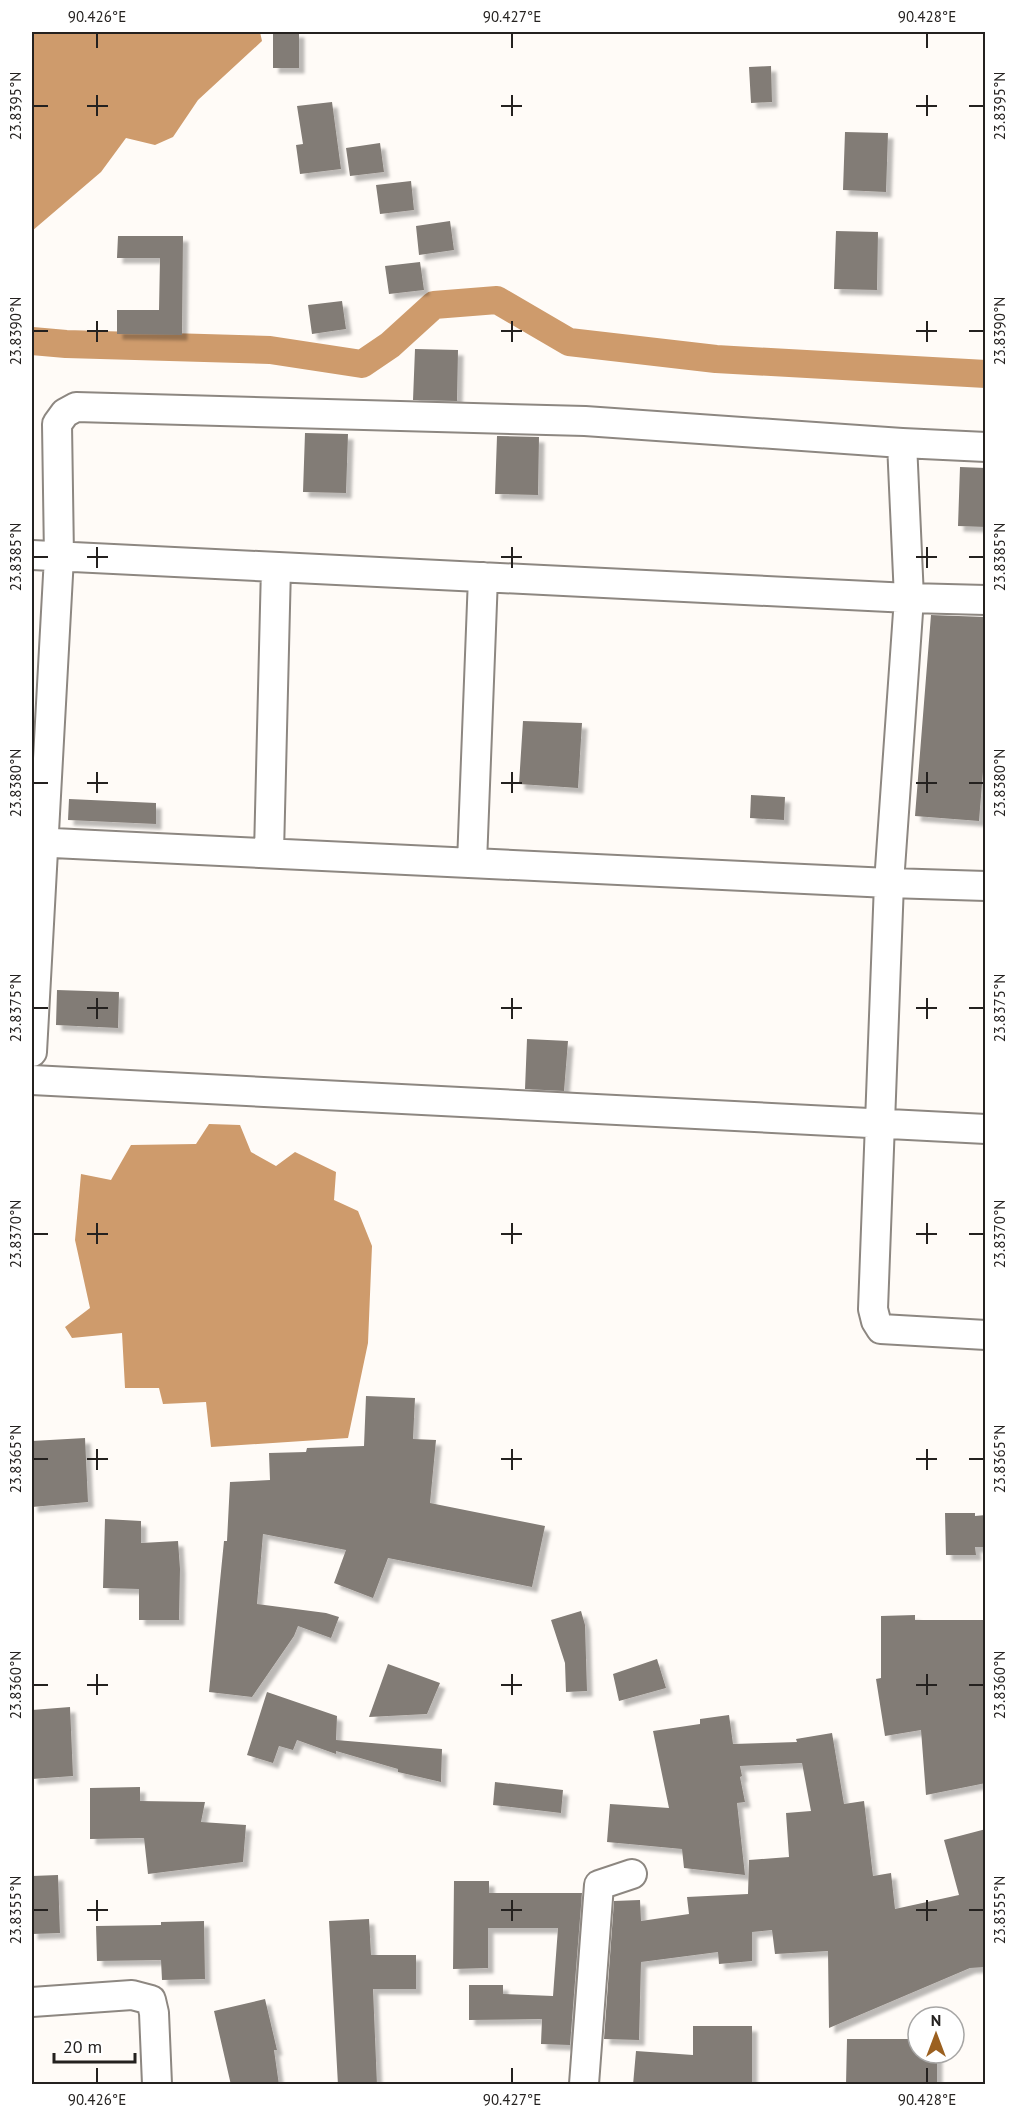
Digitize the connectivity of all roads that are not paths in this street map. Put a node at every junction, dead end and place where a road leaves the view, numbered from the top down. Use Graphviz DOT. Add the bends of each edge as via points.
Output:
graph roads {
  1 [pos="902,443"];
  2 [pos="986,447"];
  3 [pos="45,556"];
  4 [pos="276,567"];
  5 [pos="483,577"];
  6 [pos="909,598"];
  7 [pos="986,600"];
  8 [pos="38,842"];
  9 [pos="269,853"];
  10 [pos="472,863"];
  11 [pos="889,883"];
  12 [pos="986,886"];
  13 [pos="32,1052"];
  14 [pos="32,1080"];
  15 [pos="879,1124"];
  16 [pos="986,1129"];
  17 [pos="986,1335"];
  18 [pos="632,1874"];
  19 [pos="32,2002"];
  20 [pos="158,2085"];
  21 [pos="584,2085"];
  1 -- 2 [label="street"];
  1 -- 3 [label="street" via="585,421 76,407 57,424"];
  1 -- 6 [label="street"];
  3 -- 4 [label="street"];
  3 -- 8 [label="street"];
  4 -- 5 [label="street"];
  4 -- 9 [label="street"];
  5 -- 6 [label="street"];
  5 -- 10 [label="street"];
  6 -- 7 [label="street"];
  6 -- 11 [label="street"];
  8 -- 9 [label="street"];
  8 -- 13 [label="street"];
  9 -- 10 [label="street"];
  10 -- 11 [label="street"];
  11 -- 12 [label="street"];
  11 -- 15 [label="street"];
  14 -- 15 [label="street"];
  15 -- 16 [label="street"];
  15 -- 17 [label="street" via="873,1309 876,1321 881,1329"];
  18 -- 21 [label="street" via="599,1885"];
  19 -- 20 [label="street" via="132,1995 151,2000"];
}
